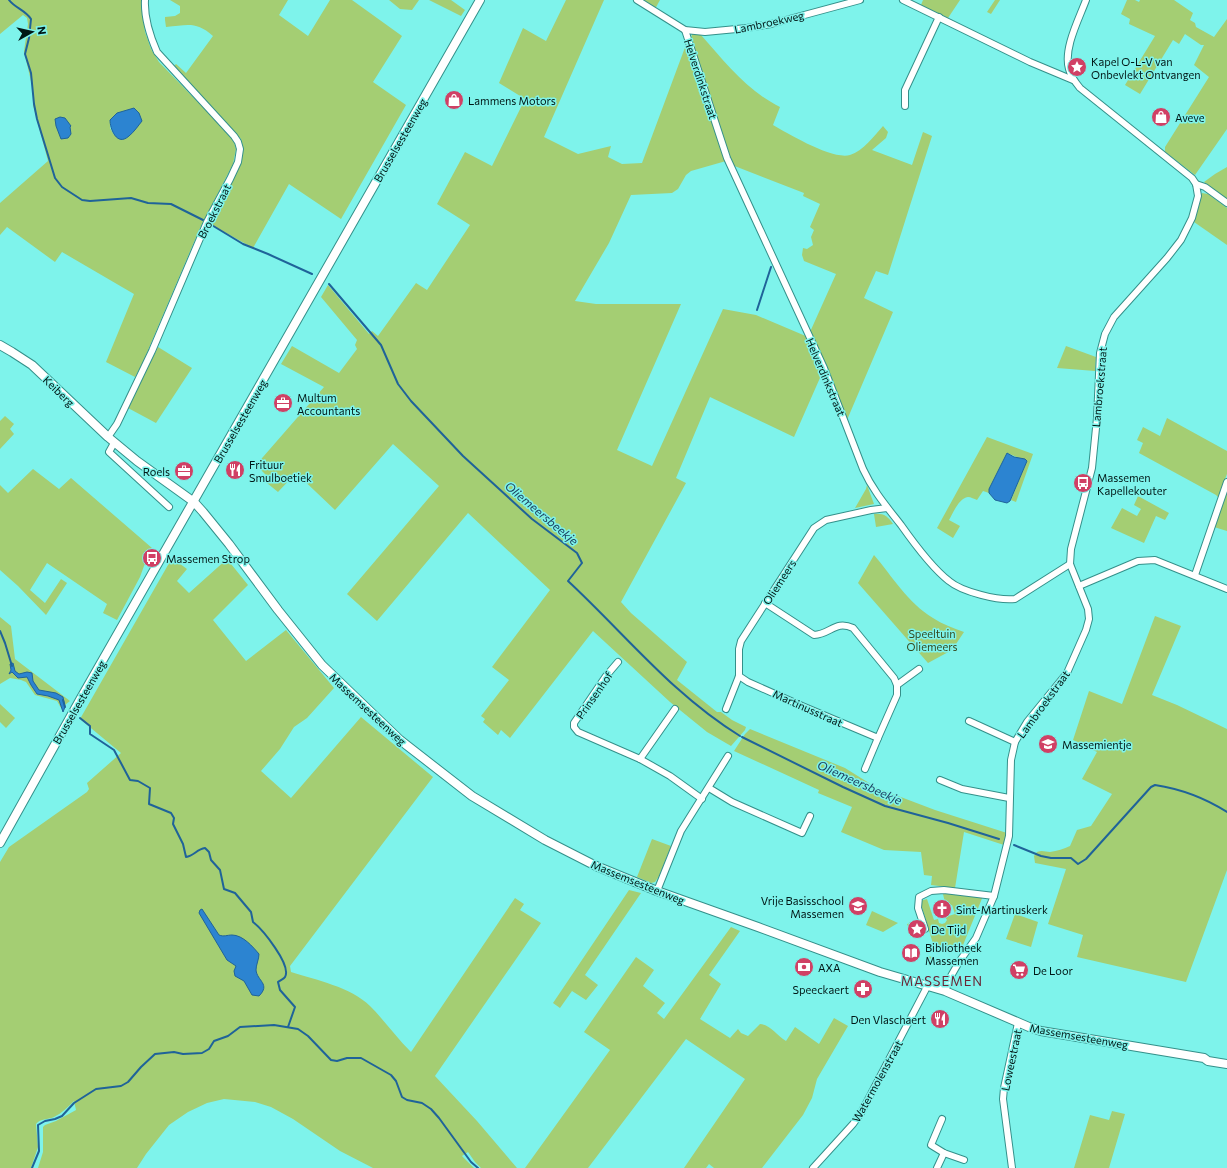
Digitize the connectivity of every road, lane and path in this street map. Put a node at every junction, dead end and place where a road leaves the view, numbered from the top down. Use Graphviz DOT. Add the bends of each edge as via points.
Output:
graph roads {
  1 [pos="145,0"];
  2 [pos="480,0"];
  3 [pos="637,0"];
  4 [pos="860,0"];
  5 [pos="903,0"];
  6 [pos="1086,0"];
  7 [pos="939,17"];
  8 [pos="685,30"];
  9 [pos="1073,80"];
  10 [pos="905,106"];
  11 [pos="1196,184"];
  12 [pos="1227,203"];
  13 [pos="0,346"];
  14 [pos="111,440"];
  15 [pos="1227,482"];
  16 [pos="194,502"];
  17 [pos="169,507"];
  18 [pos="887,508"];
  19 [pos="1070,564"];
  20 [pos="1195,575"];
  21 [pos="1079,586"];
  22 [pos="1227,589"];
  23 [pos="765,603"];
  24 [pos="618,662"];
  25 [pos="919,669"];
  26 [pos="739,676"];
  27 [pos="897,685"];
  28 [pos="726,708"];
  29 [pos="675,709"];
  30 [pos="969,722"];
  31 [pos="878,738"];
  32 [pos="1015,742"];
  33 [pos="728,756"];
  34 [pos="640,759"];
  35 [pos="865,769"];
  36 [pos="940,780"];
  37 [pos="709,788"];
  38 [pos="1009,798"];
  39 [pos="702,799"];
  40 [pos="810,816"];
  41 [pos="0,843"];
  42 [pos="656,891"];
  43 [pos="994,896"];
  44 [pos="926,928"];
  45 [pos="928,985"];
  46 [pos="945,991"];
  47 [pos="1018,1024"];
  48 [pos="1204,1058"];
  49 [pos="1227,1060"];
  50 [pos="1227,1064"];
  51 [pos="942,1119"];
  52 [pos="944,1153"];
  53 [pos="964,1160"];
  54 [pos="813,1168"];
  55 [pos="937,1168"];
  56 [pos="1012,1168"];
  1 -- 14 [label="street, Broekstraat" via="146,18 157,52 234,136 240,149 238,162 204,228"];
  2 -- 16 [label="main road, Brusselsesteenweg"];
  3 -- 8 [label="street, Lambroekweg"];
  4 -- 8 [label="street, Lambroekweg" via="771,24 705,32"];
  5 -- 7 [label="street"];
  6 -- 9 [label="street" via="1067,56"];
  7 -- 9 [label="street" via="1030,62"];
  7 -- 10 [label="street" via="907,85"];
  8 -- 18 [label="street, Helverdinkstraat" via="727,158 824,368 868,480"];
  9 -- 11 [label="street"];
  11 -- 12 [label="street" via="1205,187"];
  11 -- 19 [label="street, Lambroekstraat" via="1198,196 1192,218 1181,240 1114,317 1105,334 1100,353 1092,468 1071,549"];
  13 -- 14 [label="main road, Keiberg" via="32,365"];
  14 -- 16 [label="main road, Keiberg"];
  14 -- 17 [label="street" via="109,452"];
  15 -- 20 [label="street"];
  16 -- 41 [label="main road, Brusselsesteenweg"];
  16 -- 42 [label="main road, Massemsesteenweg" via="322,665 400,740 472,796 508,819 596,866"];
  18 -- 19 [label="street, Helverdinkstraat" via="940,573 960,588 1009,600 1016,599"];
  18 -- 23 [label="street, Oliemeers" via="826,520 814,528"];
  19 -- 21 [label="street, Lambroekstraat"];
  20 -- 21 [label="street" via="1155,560 1138,561"];
  20 -- 22 [label="street"];
  21 -- 32 [label="street, Lambroekstraat" via="1088,609 1086,630 1067,673 1027,722"];
  23 -- 26 [label="street, Oliemeers" via="739,649"];
  23 -- 27 [label="street" via="814,635 822,635 838,625 853,628"];
  24 -- 34 [label="street, Prinsenhof" via="574,723 574,727 578,732"];
  25 -- 27 [label="street"];
  26 -- 28 [label="street, Oliemeers"];
  26 -- 31 [label="street, Martinusstraat"];
  27 -- 31 [label="street" via="897,695"];
  29 -- 34 [label="street"];
  30 -- 32 [label="street, Lambroekstraat"];
  31 -- 35 [label="street"];
  32 -- 38 [label="street, Lambroekstraat" via="1011,760"];
  33 -- 37 [label="street"];
  34 -- 39 [label="street, Prinsenhof"];
  36 -- 38 [label="street" via="962,788"];
  37 -- 39 [label="street"];
  37 -- 40 [label="street" via="732,802 802,833"];
  38 -- 43 [label="street, Lambroekstraat" via="1008,836"];
  39 -- 42 [label="street" via="681,832"];
  42 -- 45 [label="main road, Massemsesteenweg" via="880,972"];
  43 -- 44 [label="street" via="944,890 931,891 920,897 918,908"];
  43 -- 46 [label="street, Lambroekstraat" via="976,938 959,962"];
  45 -- 46 [label="main road, Massemsesteenweg"];
  45 -- 54 [label="street, Watermolenstraat" via="861,1113"];
  46 -- 47 [label="main road, Massemsesteenweg"];
  47 -- 48 [label="main road, Massemsesteenweg" via="1041,1031"];
  47 -- 56 [label="street, Loweestraat" via="1003,1099"];
  48 -- 49 [label="main road, Massemsesteenweg"];
  48 -- 50 [label="main road, Massemsesteenweg"];
  51 -- 52 [label="street" via="931,1145"];
  52 -- 53 [label="street"];
  52 -- 55 [label="street"];
}
